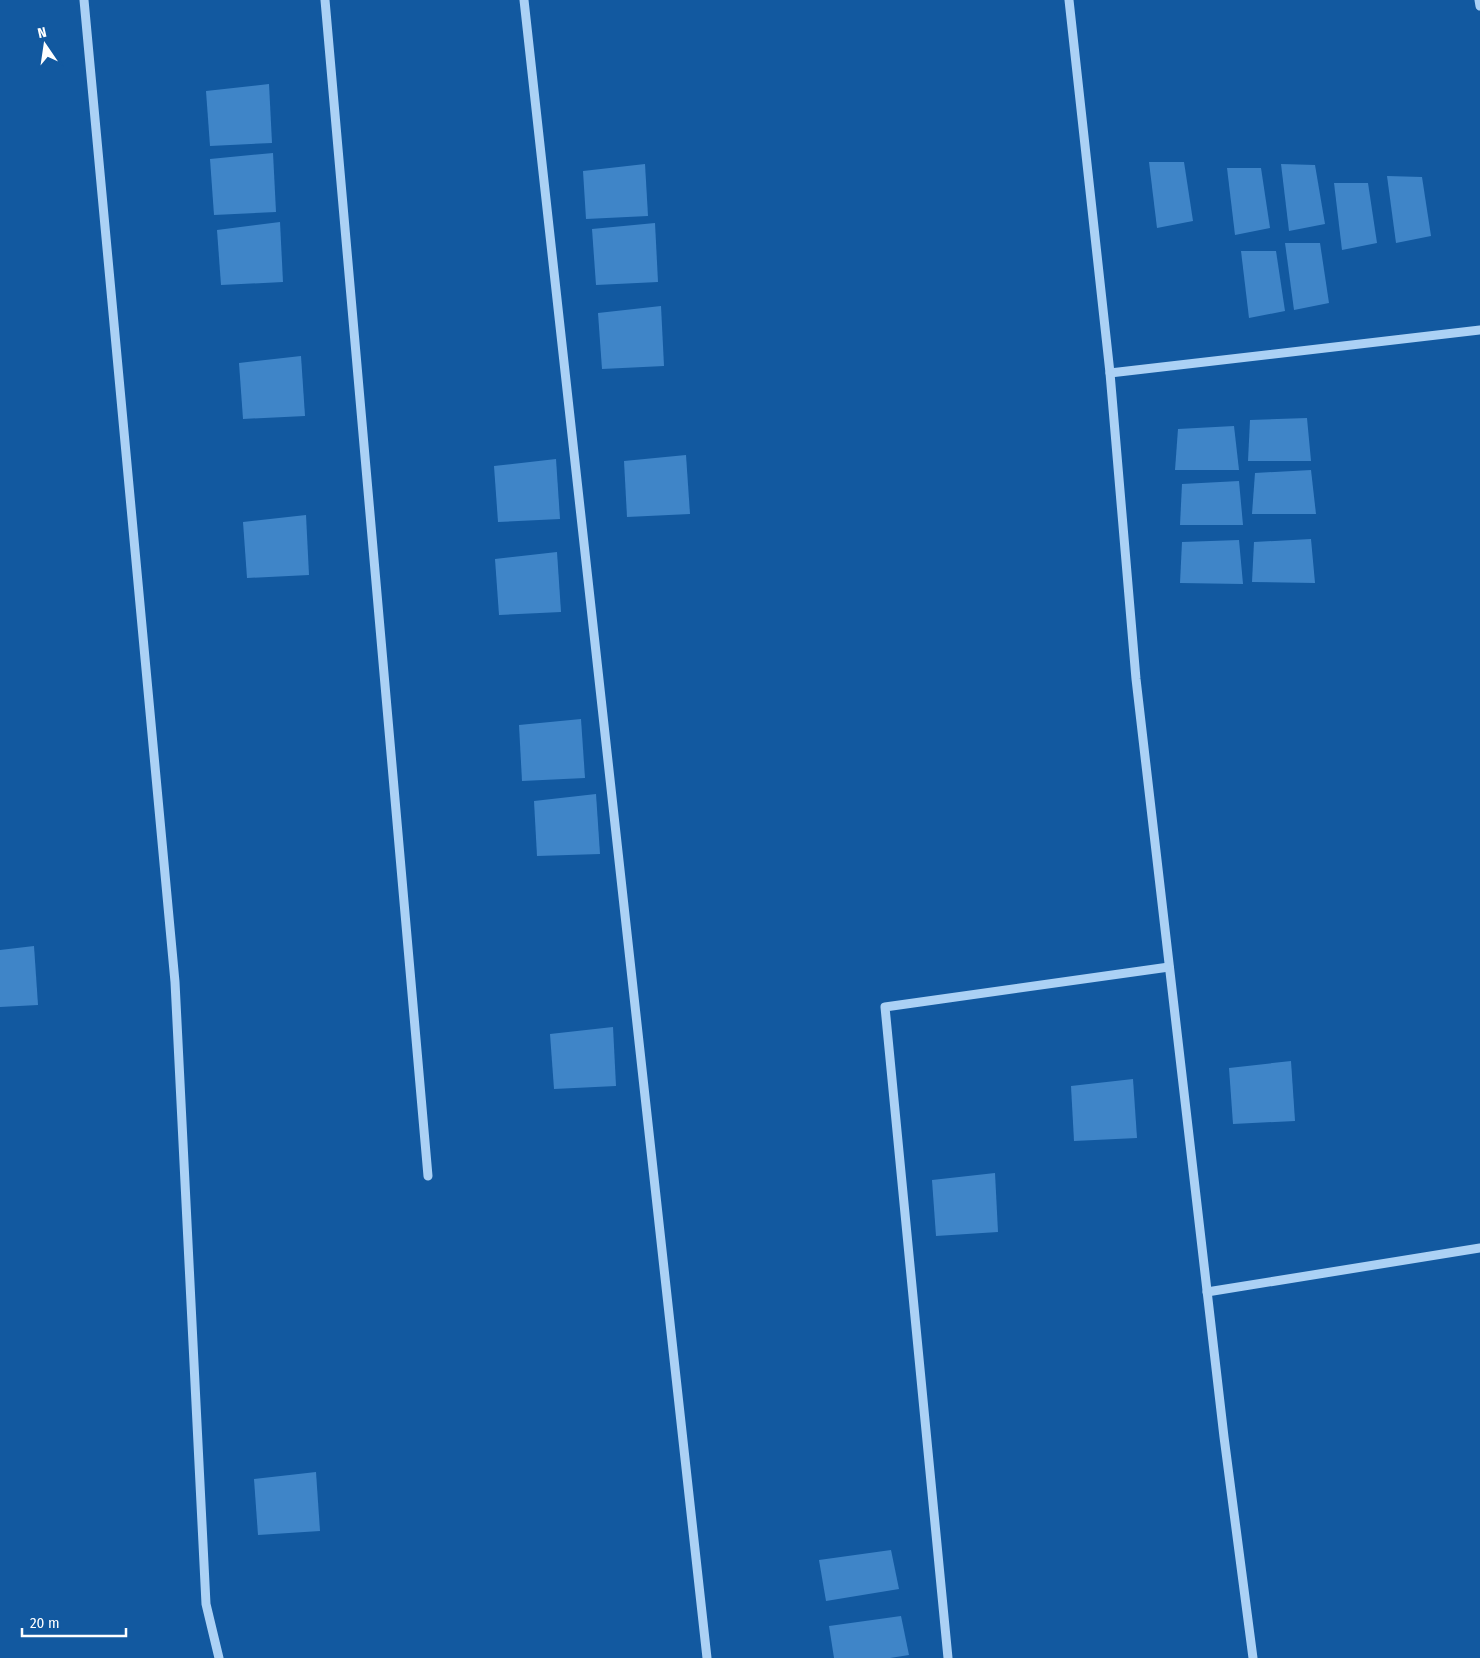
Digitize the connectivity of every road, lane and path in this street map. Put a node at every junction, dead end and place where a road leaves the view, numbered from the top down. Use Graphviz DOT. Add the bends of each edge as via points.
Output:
graph roads {
  1 [pos="84,0"];
  2 [pos="324,0"];
  3 [pos="524,0"];
  4 [pos="1069,0"];
  5 [pos="1479,0"];
  6 [pos="1480,6"];
  7 [pos="1480,330"];
  8 [pos="1110,373"];
  9 [pos="1169,967"];
  10 [pos="428,1176"];
  11 [pos="1480,1248"];
  12 [pos="1207,1292"];
  13 [pos="220,1658"];
  14 [pos="707,1658"];
  15 [pos="948,1658"];
  16 [pos="1253,1658"];
  1 -- 13 [label="street" via="175,982 206,1604"];
  2 -- 10 [label="street"];
  3 -- 14 [label="street"];
  4 -- 8 [label="street"];
  5 -- 6 [label="street"];
  7 -- 8 [label="street"];
  8 -- 9 [label="street" via="1136,679"];
  9 -- 12 [label="street"];
  9 -- 15 [label="street" via="885,1007"];
  11 -- 12 [label="street"];
  12 -- 16 [label="street"];
}
